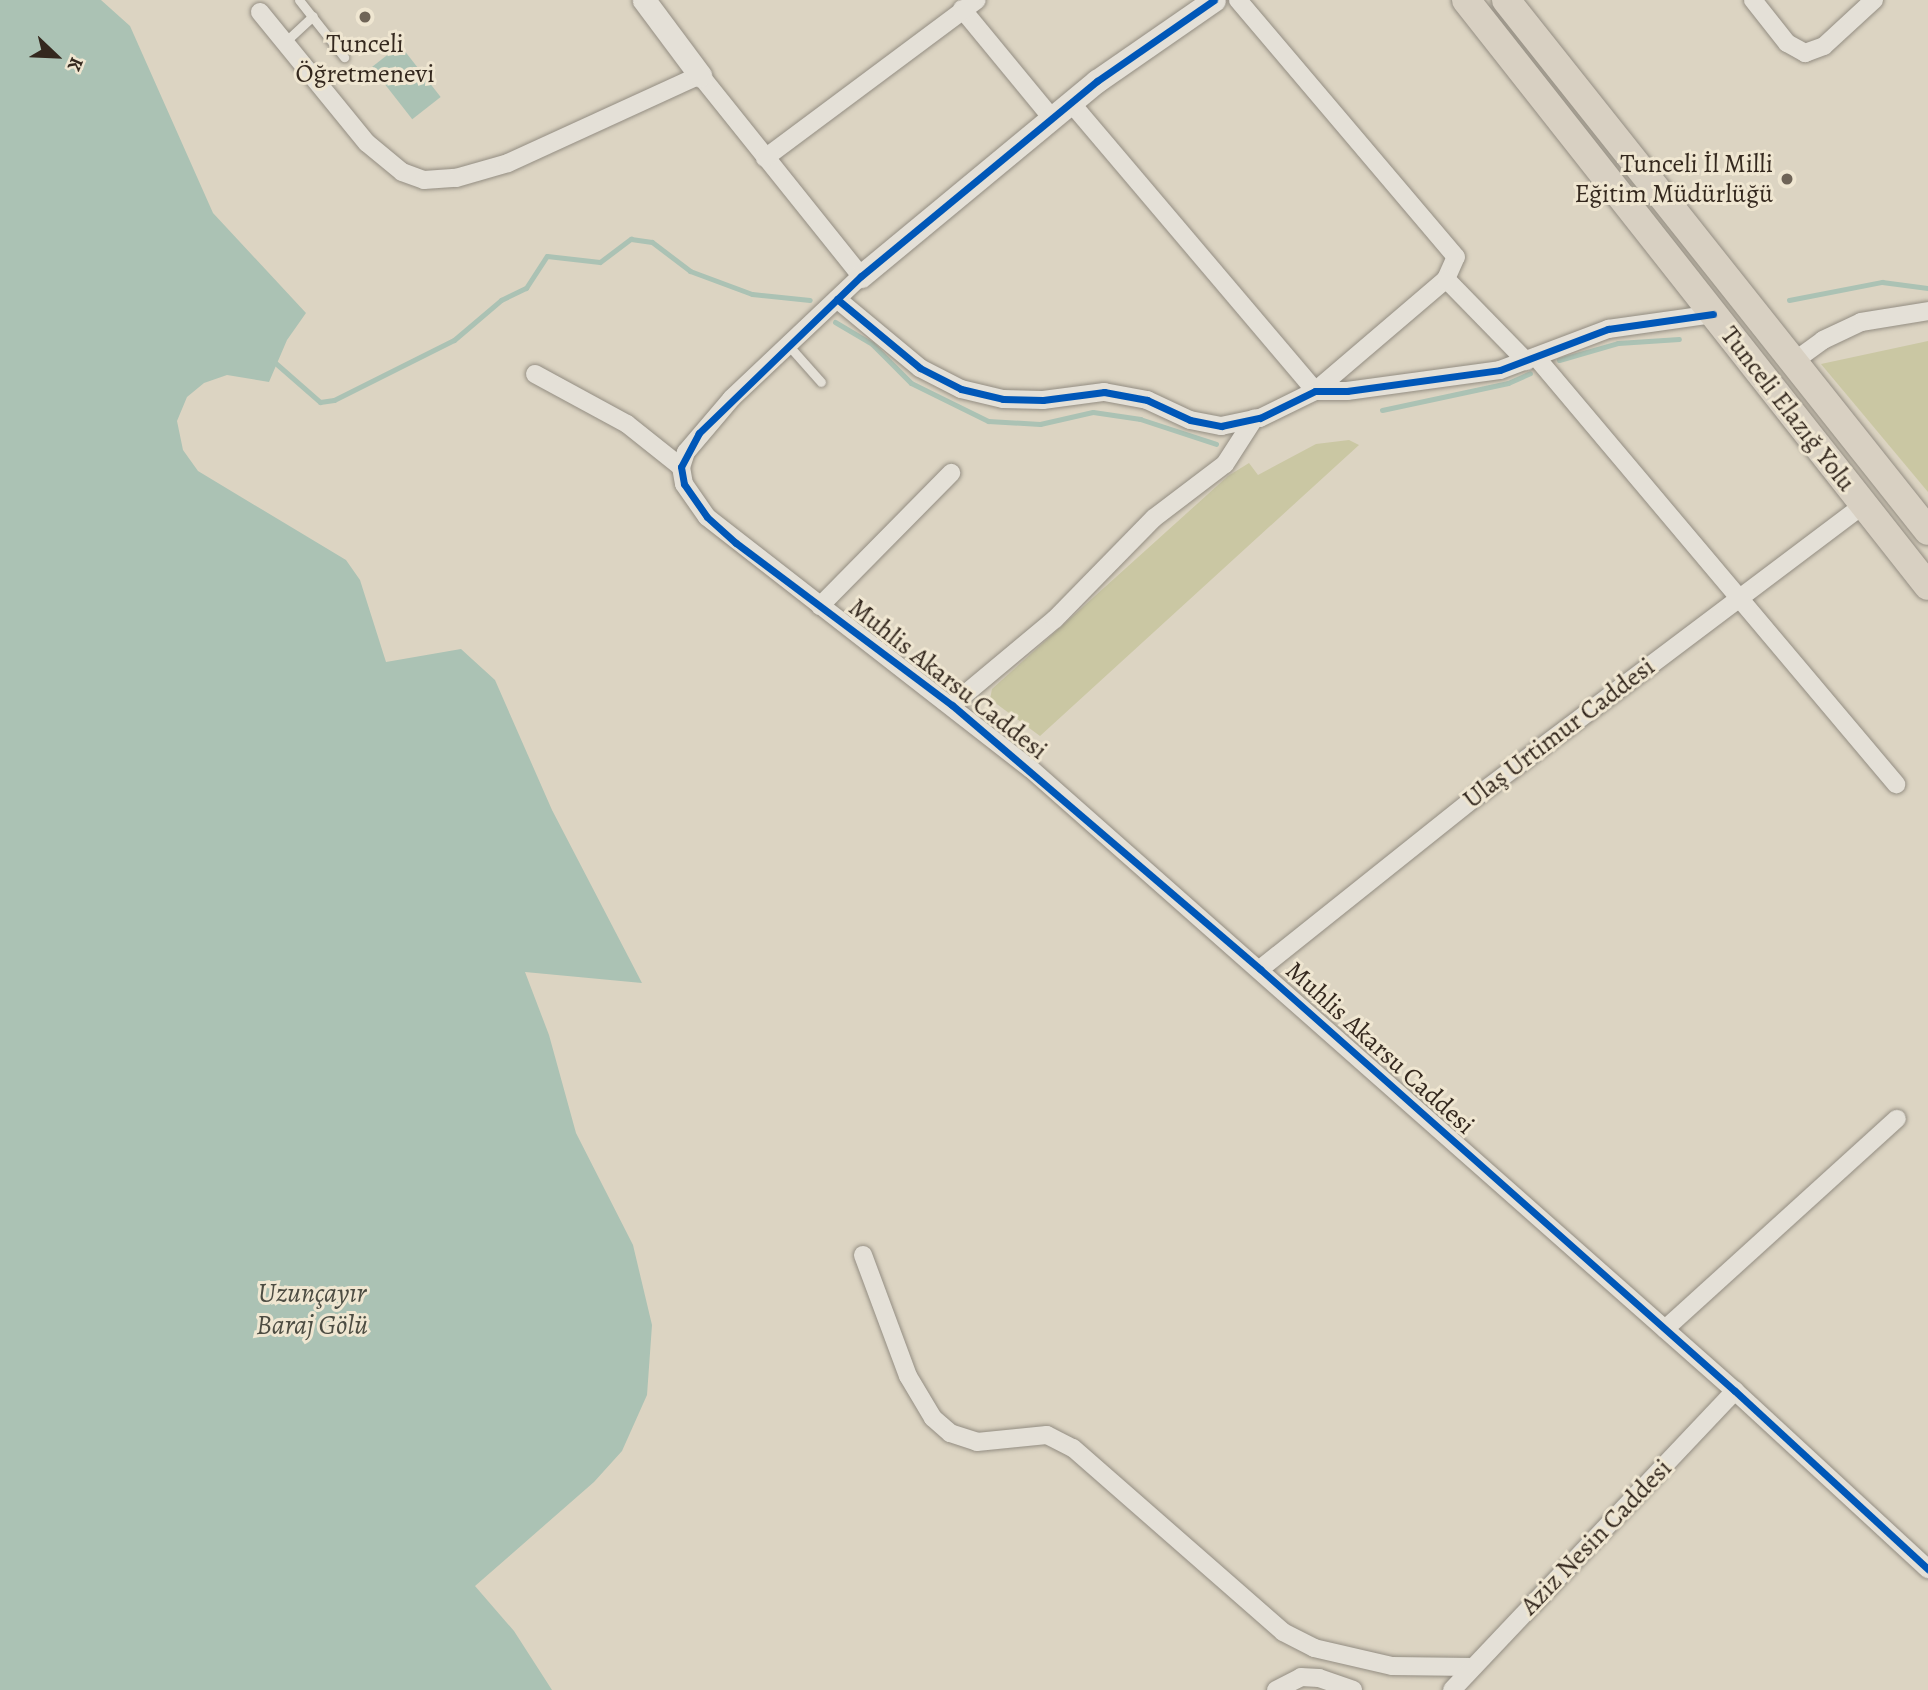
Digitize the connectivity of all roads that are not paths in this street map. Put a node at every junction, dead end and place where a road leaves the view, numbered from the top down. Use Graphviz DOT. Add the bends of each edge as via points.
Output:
graph roads {
  1 [pos="299,0"];
  2 [pos="644,0"];
  3 [pos="1214,0"];
  4 [pos="1238,0"];
  5 [pos="1466,0"];
  6 [pos="1506,0"];
  7 [pos="1753,0"];
  8 [pos="1874,0"];
  9 [pos="969,4"];
  10 [pos="260,12"];
  11 [pos="313,16"];
  12 [pos="285,42"];
  13 [pos="344,57"];
  14 [pos="701,75"];
  15 [pos="1072,104"];
  16 [pos="1051,117"];
  17 [pos="765,158"];
  18 [pos="861,276"];
  19 [pos="1446,279"];
  20 [pos="837,299"];
  21 [pos="1928,311"];
  22 [pos="1713,314"];
  23 [pos="789,346"];
  24 [pos="1531,359"];
  25 [pos="1793,362"];
  26 [pos="535,374"];
  27 [pos="821,382"];
  28 [pos="1315,391"];
  29 [pos="1254,419"];
  30 [pos="681,467"];
  31 [pos="951,473"];
  32 [pos="1863,505"];
  33 [pos="1928,531"];
  34 [pos="1928,586"];
  35 [pos="1741,595"];
  36 [pos="820,606"];
  37 [pos="952,705"];
  38 [pos="1896,784"];
  39 [pos="1260,969"];
  40 [pos="1897,1119"];
  41 [pos="863,1255"];
  42 [pos="1665,1329"];
  43 [pos="1735,1391"];
  44 [pos="1928,1569"];
  45 [pos="1472,1667"];
  46 [pos="1454,1686"];
  47 [pos="1276,1690"];
  48 [pos="1353,1690"];
  49 [pos="1435,1690"];
  1 -- 11 [label="lane"];
  2 -- 14 [label="street"];
  3 -- 15 [label="street" via="1097,81"];
  4 -- 19 [label="street" via="1456,257"];
  5 -- 22 [label="main road, Tunceli Elazığ Yolu"];
  6 -- 25 [label="main road, Tunceli Elazığ Yolu"];
  7 -- 8 [label="street" via="1787,43 1805,54 1824,46"];
  9 -- 16 [label="street"];
  9 -- 17 [label="street"];
  10 -- 12 [label="street"];
  11 -- 12 [label="lane"];
  11 -- 13 [label="lane"];
  12 -- 14 [label="street" via="367,144 402,172 424,180 456,178 508,163"];
  14 -- 17 [label="street"];
  15 -- 16 [label="street"];
  15 -- 28 [label="street"];
  16 -- 18 [label="street"];
  17 -- 18 [label="street"];
  18 -- 20 [label="street"];
  19 -- 24 [label="street"];
  19 -- 28 [label="street"];
  20 -- 23 [label="street"];
  20 -- 29 [label="street" via="920,368 961,389 1003,399 1043,400 1104,392 1147,400 1190,420 1221,426"];
  21 -- 25 [label="street" via="1861,322 1823,340"];
  22 -- 24 [label="street" via="1608,329"];
  22 -- 32 [label="main road, Tunceli Elazığ Yolu"];
  23 -- 27 [label="lane"];
  23 -- 30 [label="street" via="699,433"];
  24 -- 28 [label="street" via="1500,370 1347,391"];
  24 -- 35 [label="street"];
  25 -- 33 [label="main road, Tunceli Elazığ Yolu"];
  26 -- 30 [label="street" via="627,424"];
  28 -- 29 [label="street"];
  29 -- 37 [label="street" via="1225,464 1154,518 1055,619"];
  30 -- 36 [label="street, Muhlis Akarsu Caddesi" via="684,484 707,517"];
  31 -- 36 [label="street"];
  32 -- 34 [label="main road, Tunceli Elazığ Yolu"];
  32 -- 35 [label="street, Ulaş Urtimur Caddesi"];
  35 -- 38 [label="street"];
  35 -- 39 [label="street, Ulaş Urtimur Caddesi" via="1472,799"];
  36 -- 37 [label="street, Muhlis Akarsu Caddesi"];
  37 -- 39 [label="street, Muhlis Akarsu Caddesi"];
  39 -- 42 [label="street, Muhlis Akarsu Caddesi"];
  40 -- 42 [label="street"];
  41 -- 45 [label="street" via="908,1376 933,1418 950,1433 977,1442 1047,1435 1073,1448 1283,1632 1314,1648 1392,1666"];
  42 -- 43 [label="street, Muhlis Akarsu Caddesi"];
  43 -- 44 [label="street, Muhlis Akarsu Caddesi"];
  43 -- 45 [label="street, Aziz Nesin Caddesi"];
  45 -- 46 [label="street, Aziz Nesin Caddesi"];
  46 -- 49 [label="street"];
  47 -- 48 [label="street" via="1301,1677"];
}
